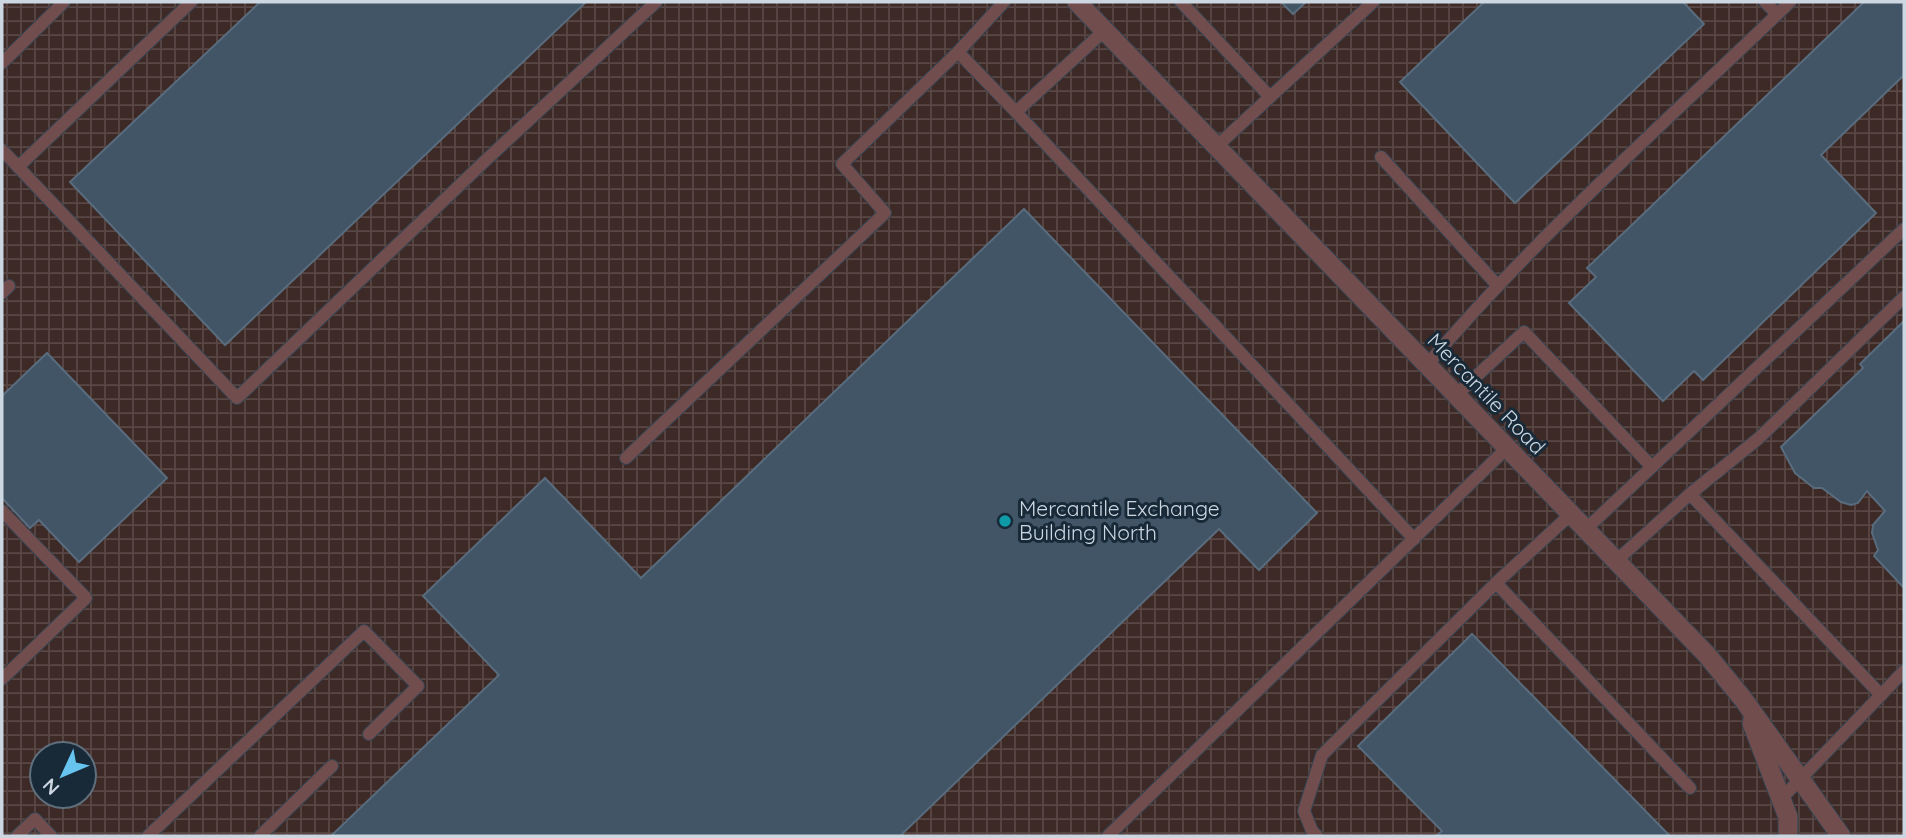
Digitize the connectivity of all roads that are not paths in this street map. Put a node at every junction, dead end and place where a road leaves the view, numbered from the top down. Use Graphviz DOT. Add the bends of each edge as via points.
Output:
graph roads {
  1 [pos="64,2"];
  2 [pos="191,2"];
  3 [pos="656,2"];
  4 [pos="1004,2"];
  5 [pos="1077,2"];
  6 [pos="1181,2"];
  7 [pos="1373,2"];
  8 [pos="1765,2"];
  9 [pos="1790,2"];
  10 [pos="1777,14"];
  11 [pos="1104,30"];
  12 [pos="958,52"];
  13 [pos="2,63"];
  14 [pos="1270,97"];
  15 [pos="1016,112"];
  16 [pos="1217,146"];
  17 [pos="2,150"];
  18 [pos="1381,157"];
  19 [pos="18,167"];
  20 [pos="1904,229"];
  21 [pos="1498,286"];
  22 [pos="1904,297"];
  23 [pos="1427,365"];
  24 [pos="1456,395"];
  25 [pos="1507,449"];
  26 [pos="626,458"];
  27 [pos="1652,467"];
  28 [pos="1690,494"];
  29 [pos="2,511"];
  30 [pos="1570,515"];
  31 [pos="1585,530"];
  32 [pos="1414,539"];
  33 [pos="1616,561"];
  34 [pos="1496,583"];
  35 [pos="1904,671"];
  36 [pos="2,679"];
  37 [pos="1881,695"];
  38 [pos="1743,699"];
  39 [pos="369,734"];
  40 [pos="331,766"];
  41 [pos="1801,779"];
  42 [pos="1690,788"];
  43 [pos="1781,799"];
  44 [pos="17,836"];
  45 [pos="51,836"];
  46 [pos="148,836"];
  47 [pos="260,836"];
  48 [pos="1108,836"];
  49 [pos="1317,836"];
  50 [pos="1788,836"];
  51 [pos="1841,836"];
  1 -- 13 [label="lane"];
  2 -- 19 [label="lane"];
  3 -- 19 [label="lane" via="237,398"];
  4 -- 12 [label="lane"];
  5 -- 11 [label="street, Mercantile Road"];
  6 -- 14 [label="lane"];
  7 -- 14 [label="lane"];
  8 -- 10 [label="lane"];
  9 -- 10 [label="lane"];
  10 -- 21 [label="lane"];
  11 -- 15 [label="lane"];
  11 -- 16 [label="street, Mercantile Road"];
  12 -- 15 [label="lane"];
  12 -- 26 [label="lane" via="842,164 885,213"];
  14 -- 16 [label="lane"];
  15 -- 32 [label="lane"];
  16 -- 23 [label="street, Mercantile Road"];
  17 -- 19 [label="lane"];
  18 -- 21 [label="lane"];
  20 -- 27 [label="lane"];
  21 -- 23 [label="lane"];
  22 -- 28 [label="lane" via="1759,438"];
  23 -- 24 [label="street, Mercantile Road"];
  24 -- 25 [label="street, Mercantile Road"];
  24 -- 27 [label="lane" via="1524,331"];
  25 -- 30 [label="street, Mercantile Road"];
  25 -- 32 [label="lane"];
  27 -- 31 [label="lane"];
  28 -- 33 [label="lane"];
  28 -- 37 [label="lane"];
  29 -- 36 [label="lane" via="86,598"];
  30 -- 31 [label="street, Mercantile Road"];
  30 -- 34 [label="lane"];
  31 -- 33 [label="street, Mercantile Road"];
  32 -- 48 [label="lane"];
  33 -- 38 [label="street, Mercantile Road"];
  34 -- 42 [label="lane"];
  34 -- 49 [label="lane" via="1322,755 1304,811"];
  35 -- 37 [label="lane"];
  37 -- 41 [label="lane"];
  38 -- 41 [label="street, Mercantile Road"];
  38 -- 43 [label="street"];
  39 -- 46 [label="lane" via="418,686 364,631"];
  40 -- 47 [label="lane"];
  41 -- 43 [label="lane"];
  41 -- 51 [label="street, Mercantile Road"];
  43 -- 50 [label="street" via="1788,817"];
  44 -- 45 [label="lane" via="35,819"];
}
